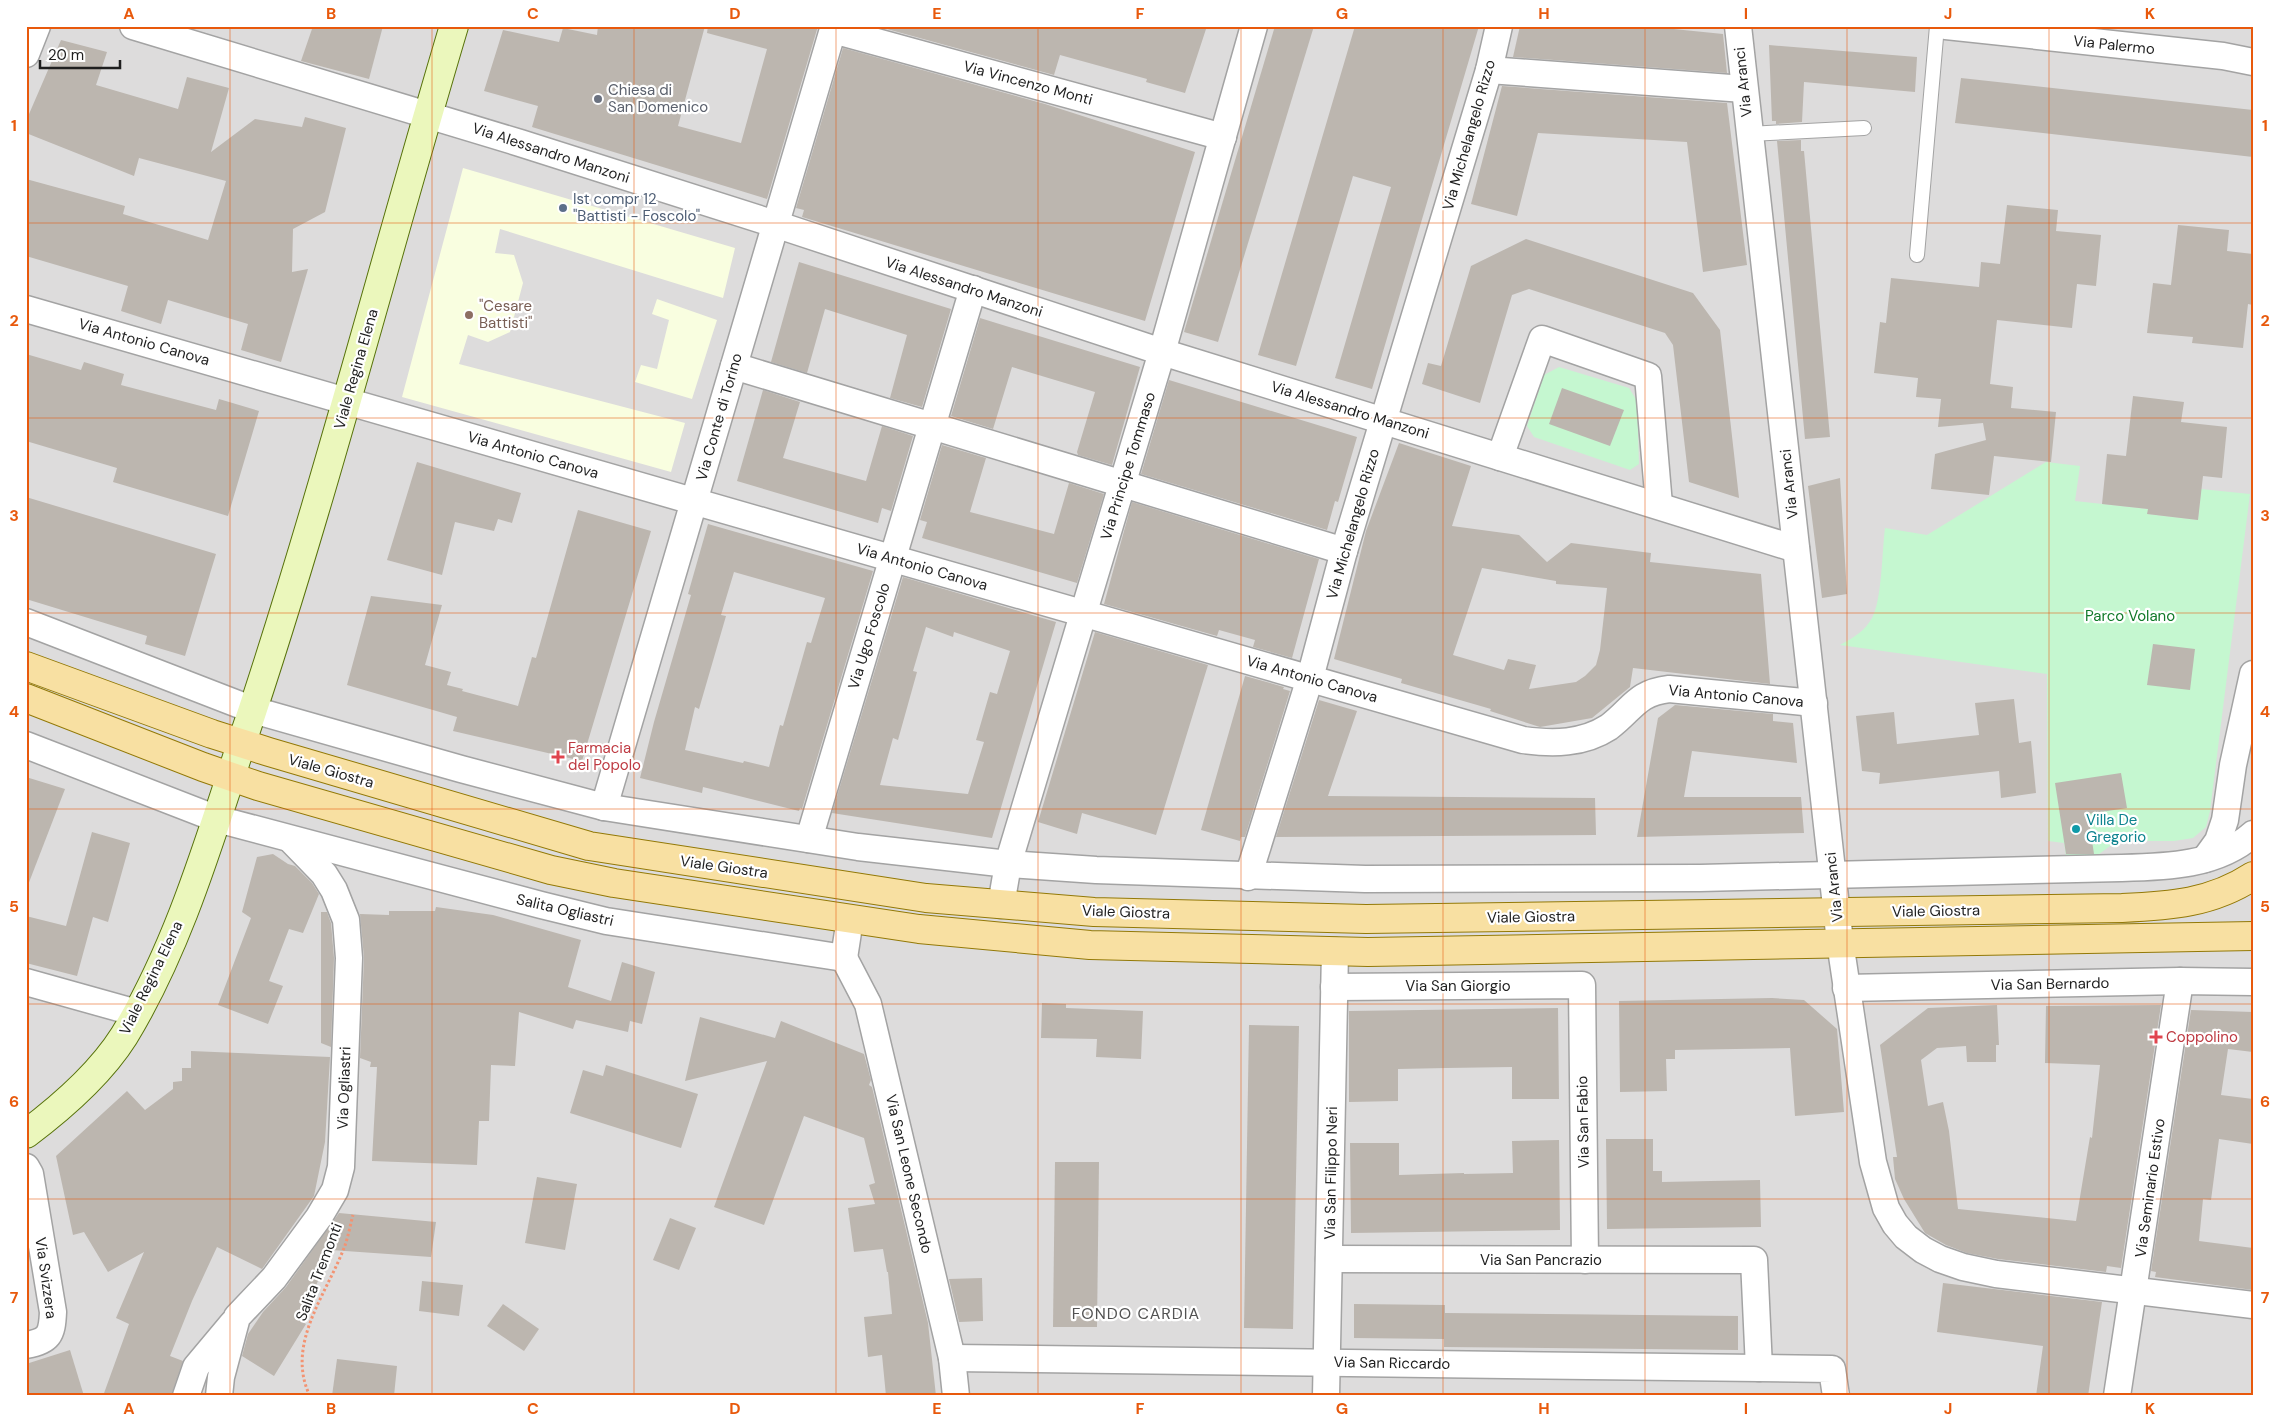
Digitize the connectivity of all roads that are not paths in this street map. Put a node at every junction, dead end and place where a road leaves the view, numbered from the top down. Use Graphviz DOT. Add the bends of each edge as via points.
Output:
graph roads {
  1 [pos="37,26"];
  2 [pos="133,26"];
  3 [pos="454,26"];
  4 [pos="1254,26"];
  5 [pos="1499,26"];
  6 [pos="1738,26"];
  7 [pos="1937,26"];
  8 [pos="1946,26"];
  9 [pos="834,28"];
  10 [pos="26,54"];
  11 [pos="2253,62"];
  12 [pos="1489,70"];
  13 [pos="1744,89"];
  14 [pos="428,115"];
  15 [pos="1864,128"];
  16 [pos="1749,134"];
  17 [pos="1223,136"];
  18 [pos="775,224"];
  19 [pos="1917,255"];
  20 [pos="973,289"];
  21 [pos="26,309"];
  22 [pos="1162,352"];
  23 [pos="734,366"];
  24 [pos="347,401"];
  25 [pos="1383,420"];
  26 [pos="932,426"];
  27 [pos="1500,456"];
  28 [pos="1122,483"];
  29 [pos="695,501"];
  30 [pos="1659,506"];
  31 [pos="1796,549"];
  32 [pos="1344,551"];
  33 [pos="892,558"];
  34 [pos="1083,613"];
  35 [pos="26,622"];
  36 [pos="26,666"];
  37 [pos="1310,678"];
  38 [pos="2252,686"];
  39 [pos="26,698"];
  40 [pos="1814,703"];
  41 [pos="253,710"];
  42 [pos="242,743"];
  43 [pos="26,745"];
  44 [pos="231,776"];
  45 [pos="604,807"];
  46 [pos="217,819"];
  47 [pos="2253,834"];
  48 [pos="809,839"];
  49 [pos="291,840"];
  50 [pos="2204,858"];
  51 [pos="1008,864"];
  52 [pos="1833,875"];
  53 [pos="2253,876"];
  54 [pos="1248,877"];
  55 [pos="1001,905"];
  56 [pos="1837,913"];
  57 [pos="850,919"];
  58 [pos="2253,936"];
  59 [pos="1840,942"];
  60 [pos="1335,951"];
  61 [pos="844,958"];
  62 [pos="2180,981"];
  63 [pos="26,982"];
  64 [pos="2253,982"];
  65 [pos="1582,985"];
  66 [pos="1334,987"];
  67 [pos="1846,988"];
  68 [pos="137,1014"];
  69 [pos="26,1134"];
  70 [pos="26,1167"];
  71 [pos="1329,1259"];
  72 [pos="1585,1260"];
  73 [pos="2135,1290"];
  74 [pos="2253,1305"];
  75 [pos="238,1317"];
  76 [pos="26,1346"];
  77 [pos="952,1358"];
  78 [pos="1327,1362"];
  79 [pos="1759,1368"];
  80 [pos="186,1396"];
  81 [pos="219,1396"];
  82 [pos="956,1396"];
  83 [pos="1326,1396"];
  84 [pos="1836,1396"];
  85 [pos="2117,1396"];
  1 -- 10 [label="street"];
  2 -- 14 [label="street, Via Alessandro Manzoni"];
  3 -- 14 [label="main road, Viale Regina Elena"];
  4 -- 17 [label="street, Via Principe Tommaso"];
  5 -- 12 [label="street, Via Michelangelo Rizzo"];
  6 -- 13 [label="street, Via Aranci"];
  7 -- 19 [label="lane"];
  8 -- 11 [label="street, Via Palermo"];
  9 -- 17 [label="street, Via Vincenzo Monti"];
  9 -- 18 [label="street, Via Conte di Torino"];
  12 -- 13 [label="street"];
  12 -- 25 [label="street, Via Michelangelo Rizzo"];
  13 -- 16 [label="street, Via Aranci"];
  14 -- 18 [label="street, Via Alessandro Manzoni"];
  14 -- 24 [label="main road, Viale Regina Elena"];
  15 -- 16 [label="lane"];
  16 -- 31 [label="street, Via Aranci"];
  17 -- 22 [label="street, Via Principe Tommaso"];
  18 -- 20 [label="street, Via Alessandro Manzoni"];
  18 -- 23 [label="street, Via Conte di Torino"];
  20 -- 22 [label="street, Via Alessandro Manzoni"];
  20 -- 26 [label="street, Via Ugo Foscolo"];
  21 -- 24 [label="street, Via Antonio Canova"];
  22 -- 25 [label="street, Via Alessandro Manzoni"];
  22 -- 28 [label="street, Via Principe Tommaso"];
  23 -- 26 [label="street"];
  23 -- 29 [label="street, Via Conte di Torino"];
  24 -- 29 [label="street, Via Antonio Canova"];
  24 -- 41 [label="main road, Viale Regina Elena"];
  25 -- 27 [label="street, Via Alessandro Manzoni"];
  25 -- 32 [label="street, Via Michelangelo Rizzo"];
  26 -- 28 [label="street"];
  26 -- 33 [label="street, Via Ugo Foscolo"];
  27 -- 30 [label="street, Via Alessandro Manzoni"];
  27 -- 30 [label="street" via="1542,339 1648,376"];
  28 -- 32 [label="street"];
  28 -- 34 [label="street, Via Principe Tommaso"];
  29 -- 33 [label="street, Via Antonio Canova"];
  29 -- 45 [label="street, Via Conte di Torino"];
  30 -- 31 [label="street, Via Alessandro Manzoni"];
  31 -- 40 [label="street, Via Aranci"];
  32 -- 37 [label="street, Via Michelangelo Rizzo"];
  33 -- 34 [label="street, Via Antonio Canova"];
  33 -- 48 [label="street, Via Ugo Foscolo"];
  34 -- 37 [label="street, Via Antonio Canova"];
  34 -- 51 [label="street, Via Principe Tommaso"];
  35 -- 41 [label="street"];
  36 -- 42 [label="main road, Viale Giostra"];
  37 -- 40 [label="street, Via Antonio Canova" via="1523,740 1547,743 1588,737 1609,726 1640,698 1654,691 1669,689"];
  37 -- 54 [label="street, Via Michelangelo Rizzo"];
  38 -- 50 [label="street" via="2233,765 2225,820 2218,841"];
  39 -- 44 [label="main road, Viale Giostra"];
  40 -- 52 [label="street, Via Aranci"];
  41 -- 42 [label="main road, Viale Regina Elena"];
  41 -- 45 [label="street"];
  42 -- 44 [label="main road, Viale Regina Elena"];
  42 -- 55 [label="main road, Viale Giostra" via="589,846 926,898"];
  43 -- 46 [label="street"];
  44 -- 46 [label="main road, Viale Regina Elena"];
  44 -- 57 [label="main road, Viale Giostra" via="551,870 614,883"];
  45 -- 48 [label="street"];
  46 -- 49 [label="street"];
  46 -- 68 [label="main road, Viale Regina Elena" via="175,931"];
  47 -- 50 [label="street" via="2233,849"];
  48 -- 51 [label="street"];
  49 -- 61 [label="street, Salita Ogliastri" via="606,921"];
  49 -- 75 [label="street, Via Ogliastri" via="324,874 346,920 349,958 341,1167 335,1190 319,1217 274,1278"];
  50 -- 52 [label="street" via="2169,866"];
  51 -- 54 [label="street"];
  51 -- 55 [label="street, Via Principe Tommaso"];
  52 -- 54 [label="street" via="1700,878"];
  52 -- 56 [label="street, Via Aranci"];
  53 -- 56 [label="main road, Viale Giostra" via="2210,898 2165,906"];
  55 -- 56 [label="main road, Viale Giostra" via="1094,912 1366,919"];
  56 -- 59 [label="street, Via Aranci"];
  57 -- 60 [label="main road, Viale Giostra" via="919,929 1090,945"];
  57 -- 61 [label="street"];
  58 -- 59 [label="main road, Viale Giostra"];
  59 -- 60 [label="main road, Viale Giostra"];
  59 -- 67 [label="street, Via Aranci"];
  60 -- 66 [label="street, Via San Filippo Neri"];
  61 -- 77 [label="street, Via San Leone Secondo" via="868,1004"];
  62 -- 64 [label="street, Via San Bernardo"];
  62 -- 67 [label="street, Via San Bernardo"];
  62 -- 73 [label="street, Via Seminario Estivo"];
  63 -- 68 [label="street"];
  65 -- 66 [label="street, Via San Giorgio"];
  65 -- 72 [label="street, Via San Fabio"];
  66 -- 71 [label="street, Via San Filippo Neri"];
  67 -- 73 [label="street, Via Aranci" via="1873,1162 1886,1208 1906,1237 1940,1260 1963,1267 1996,1274"];
  68 -- 69 [label="main road, Viale Regina Elena" via="100,1067 70,1098"];
  70 -- 76 [label="street, Via Svizzera" via="30,1174 53,1312 52,1329 46,1340"];
  71 -- 72 [label="street, Via San Pancrazio"];
  71 -- 78 [label="street, Via San Filippo Neri"];
  72 -- 79 [label="street, Via San Pancrazio" via="1754,1260"];
  73 -- 74 [label="street, Via Aranci"];
  73 -- 85 [label="street, Via Seminario Estivo"];
  75 -- 80 [label="street" via="196,1367"];
  75 -- 81 [label="street, Via Ogliastri"];
  77 -- 78 [label="street, Via San Riccardo"];
  77 -- 82 [label="street, Via San Leone Secondo"];
  78 -- 79 [label="street, Via San Riccardo"];
  78 -- 83 [label="street, Via San Filippo Neri"];
  79 -- 84 [label="street, Via San Riccardo" via="1832,1369"];
}
